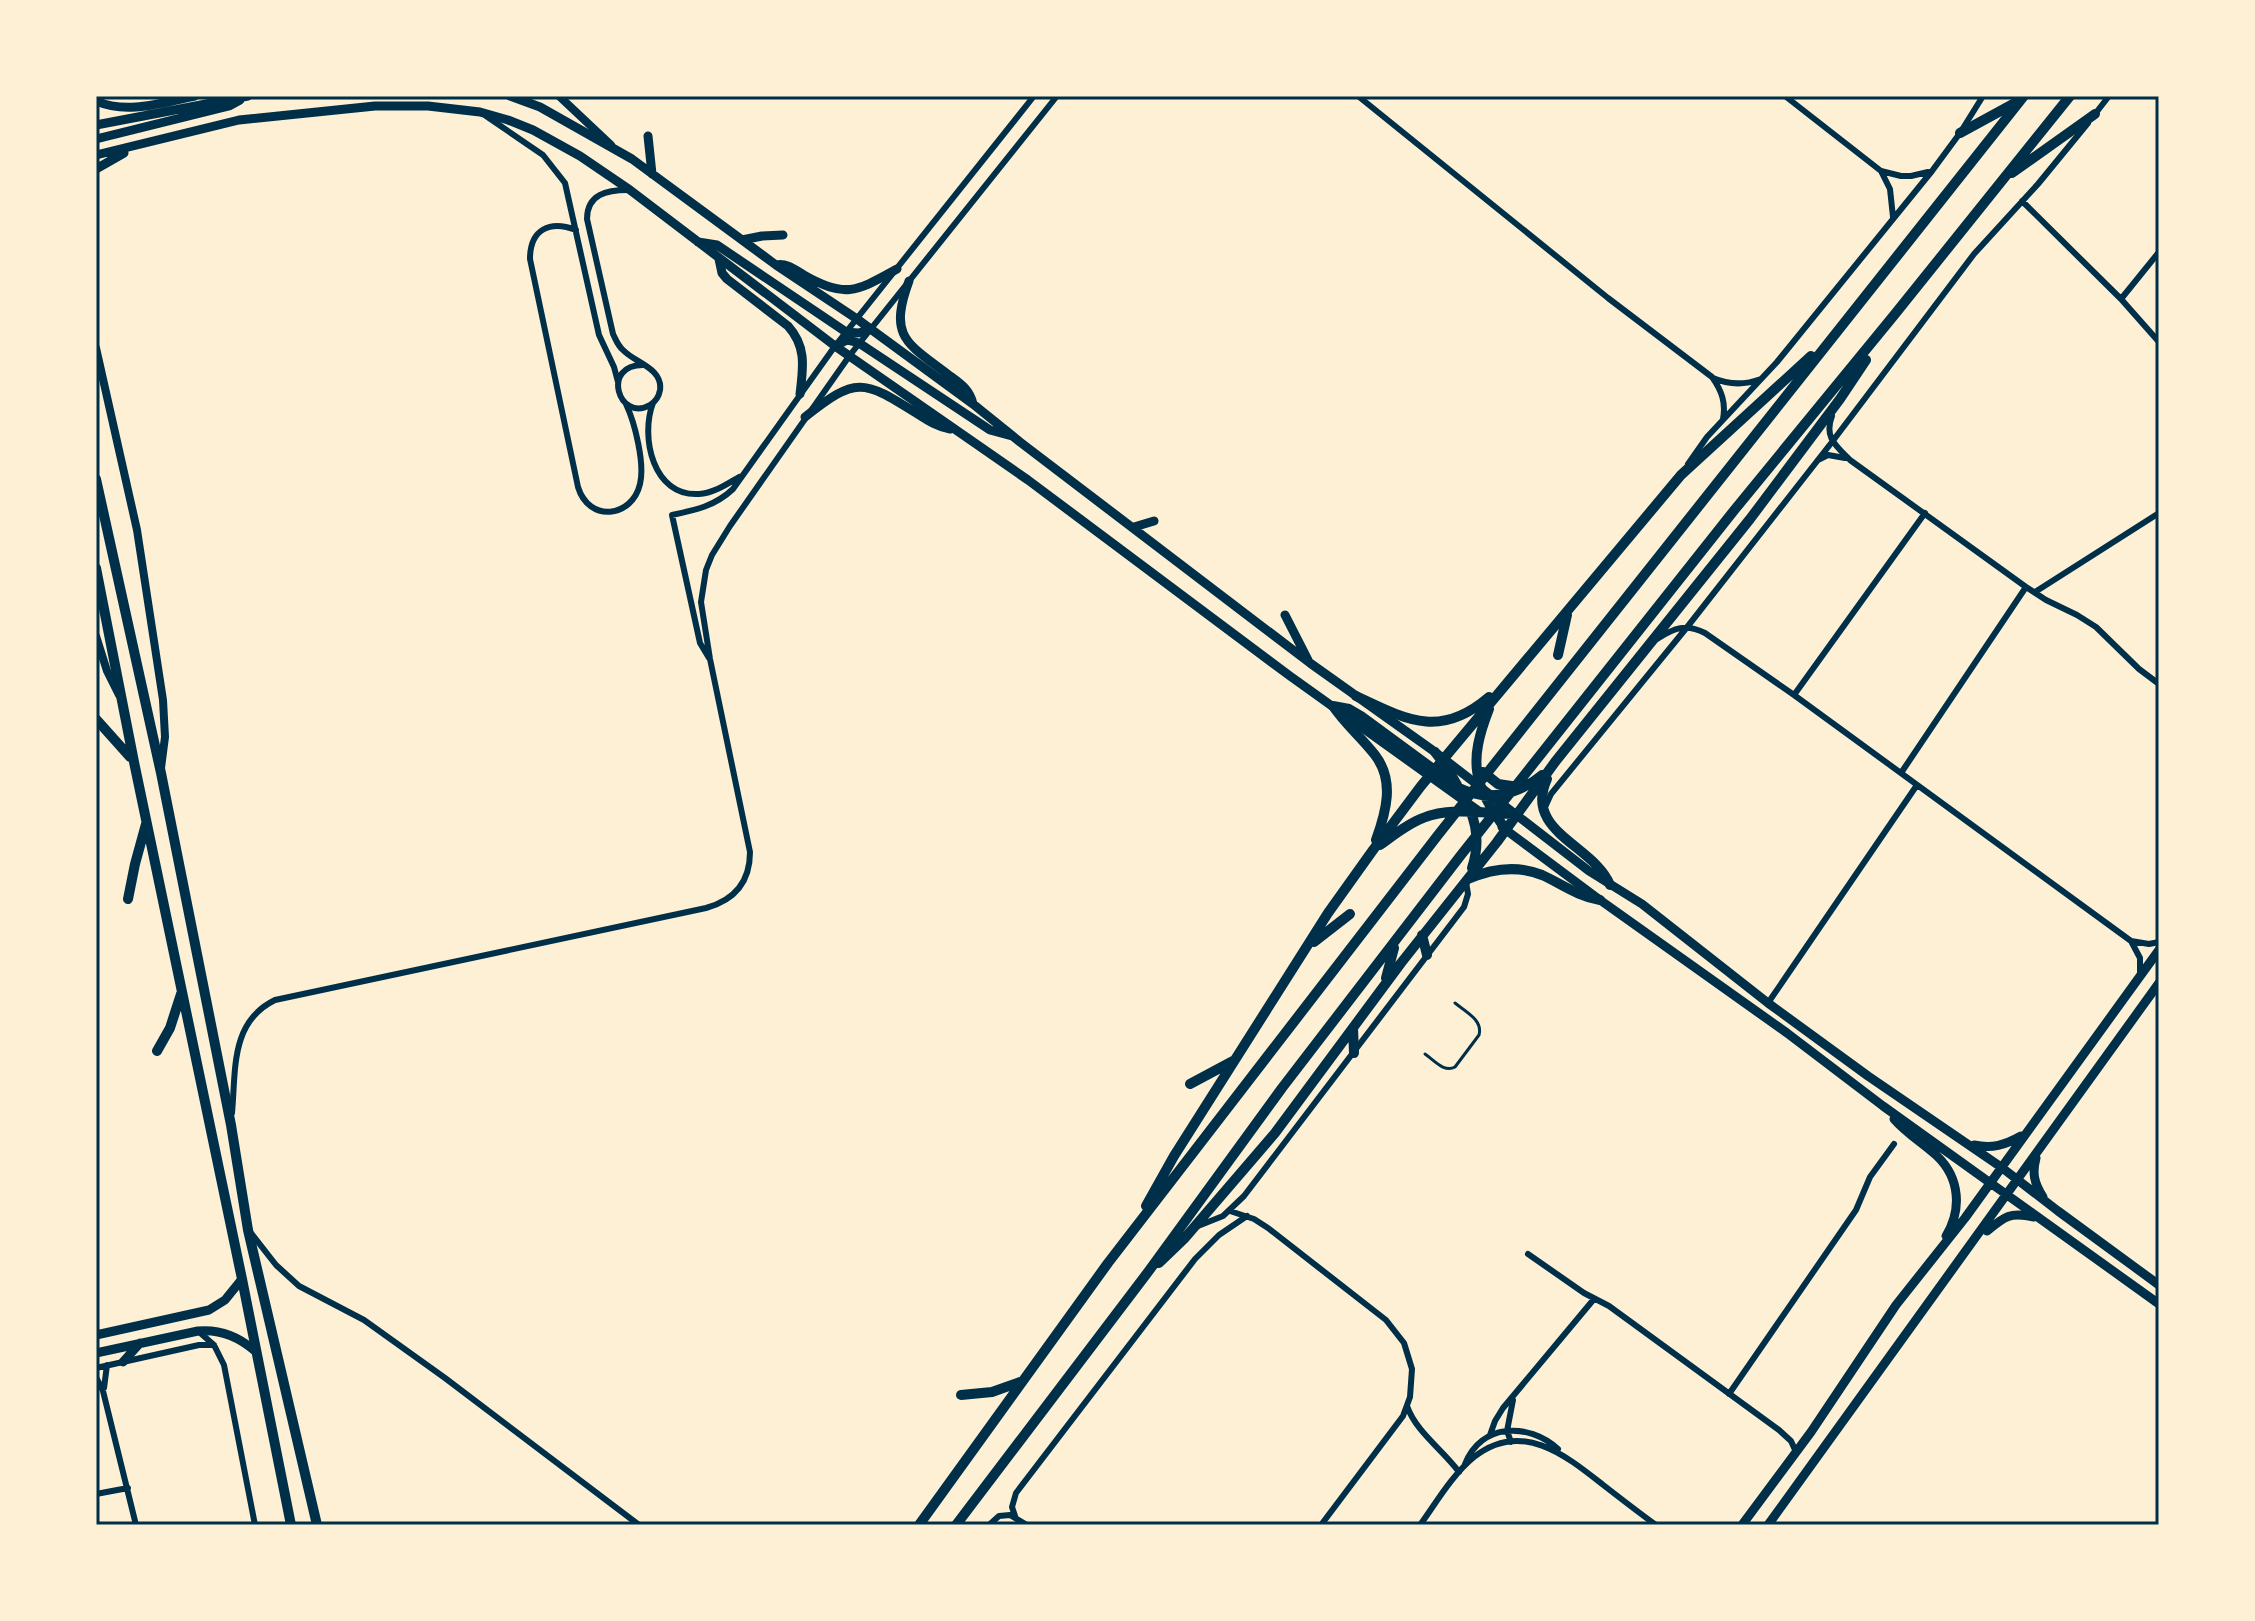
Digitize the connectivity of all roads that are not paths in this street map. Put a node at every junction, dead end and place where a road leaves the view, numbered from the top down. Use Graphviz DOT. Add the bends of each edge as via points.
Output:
graph roads {
  1 [pos="195,96"];
  2 [pos="243,96"];
  3 [pos="510,96"];
  4 [pos="559,96"];
  5 [pos="1034,96"];
  6 [pos="1057,96"];
  7 [pos="1358,96"];
  8 [pos="1785,96"];
  9 [pos="1983,96"];
  10 [pos="2070,96"];
  11 [pos="2109,96"];
  12 [pos="2022,98"];
  13 [pos="96,101"];
  14 [pos="480,112"];
  15 [pos="2095,114"];
  16 [pos="96,125"];
  17 [pos="1960,133"];
  18 [pos="648,136"];
  19 [pos="96,139"];
  20 [pos="148,143"];
  21 [pos="615,148"];
  22 [pos="96,155"];
  23 [pos="96,169"];
  24 [pos="1881,171"];
  25 [pos="1932,171"];
  26 [pos="652,174"];
  27 [pos="2004,178"];
  28 [pos="630,190"];
  29 [pos="2022,201"];
  30 [pos="1893,218"];
  31 [pos="576,230"];
  32 [pos="783,235"];
  33 [pos="742,240"];
  34 [pos="698,242"];
  35 [pos="2159,252"];
  36 [pos="719,259"];
  37 [pos="776,265"];
  38 [pos="897,269"];
  39 [pos="909,281"];
  40 [pos="2121,299"];
  41 [pos="1895,314"];
  42 [pos="857,319"];
  43 [pos="870,330"];
  44 [pos="846,332"];
  45 [pos="1833,336"];
  46 [pos="2159,342"];
  47 [pos="859,343"];
  48 [pos="835,346"];
  49 [pos="96,348"];
  50 [pos="850,355"];
  51 [pos="644,365"];
  52 [pos="1712,377"];
  53 [pos="1764,377"];
  54 [pos="618,382"];
  55 [pos="800,394"];
  56 [pos="1840,399"];
  57 [pos="653,403"];
  58 [pos="626,404"];
  59 [pos="973,404"];
  60 [pos="805,417"];
  61 [pos="1723,419"];
  62 [pos="955,429"];
  63 [pos="1012,436"];
  64 [pos="1832,442"];
  65 [pos="1850,460"];
  66 [pos="1815,462"];
  67 [pos="743,475"];
  68 [pos="1681,475"];
  69 [pos="96,479"];
  70 [pos="1925,513"];
  71 [pos="2159,513"];
  72 [pos="1154,521"];
  73 [pos="1134,527"];
  74 [pos="96,568"];
  75 [pos="2026,587"];
  76 [pos="2035,592"];
  77 [pos="1568,609"];
  78 [pos="1700,611"];
  79 [pos="1285,615"];
  80 [pos="1688,626"];
  81 [pos="1705,633"];
  82 [pos="96,636"];
  83 [pos="1651,643"];
  84 [pos="1558,655"];
  85 [pos="710,659"];
  86 [pos="1310,663"];
  87 [pos="1628,672"];
  88 [pos="1604,683"];
  89 [pos="2159,684"];
  90 [pos="1504,686"];
  91 [pos="1794,695"];
  92 [pos="1356,696"];
  93 [pos="1493,699"];
  94 [pos="123,701"];
  95 [pos="1333,706"];
  96 [pos="96,719"];
  97 [pos="1477,755"];
  98 [pos="134,762"];
  99 [pos="1555,762"];
  100 [pos="1437,763"];
  101 [pos="161,773"];
  102 [pos="1901,773"];
  103 [pos="1526,785"];
  104 [pos="1917,785"];
  105 [pos="1459,788"];
  106 [pos="1484,793"];
  107 [pos="1473,809"];
  108 [pos="1544,813"];
  109 [pos="1495,814"];
  110 [pos="1517,814"];
  111 [pos="147,822"];
  112 [pos="1506,830"];
  113 [pos="1373,850"];
  114 [pos="1466,880"];
  115 [pos="1610,885"];
  116 [pos="128,899"];
  117 [pos="1600,900"];
  118 [pos="1350,914"];
  119 [pos="1422,935"];
  120 [pos="2131,941"];
  121 [pos="2159,942"];
  122 [pos="1394,948"];
  123 [pos="2159,950"];
  124 [pos="1301,955"];
  125 [pos="1427,955"];
  126 [pos="2140,977"];
  127 [pos="2159,983"];
  128 [pos="1380,991"];
  129 [pos="182,993"];
  130 [pos="1455,1003"];
  131 [pos="1768,1003"];
  132 [pos="1353,1028"];
  133 [pos="157,1051"];
  134 [pos="1354,1053"];
  135 [pos="1425,1054"];
  136 [pos="1234,1060"];
  137 [pos="1190,1084"];
  138 [pos="1888,1110"];
  139 [pos="231,1125"];
  140 [pos="2024,1135"];
  141 [pos="1966,1143"];
  142 [pos="1894,1144"];
  143 [pos="2036,1155"];
  144 [pos="2001,1167"];
  145 [pos="2018,1179"];
  146 [pos="1990,1183"];
  147 [pos="2007,1195"];
  148 [pos="2047,1203"];
  149 [pos="1230,1211"];
  150 [pos="1247,1216"];
  151 [pos="2038,1218"];
  152 [pos="1139,1222"];
  153 [pos="1195,1227"];
  154 [pos="248,1230"];
  155 [pos="1972,1244"];
  156 [pos="1528,1254"];
  157 [pos="1148,1272"];
  158 [pos="242,1279"];
  159 [pos="2159,1285"];
  160 [pos="1911,1286"];
  161 [pos="1594,1299"];
  162 [pos="2159,1304"];
  163 [pos="175,1318"];
  164 [pos="198,1331"];
  165 [pos="96,1335"];
  166 [pos="179,1335"];
  167 [pos="140,1343"];
  168 [pos="214,1345"];
  169 [pos="255,1351"];
  170 [pos="96,1353"];
  171 [pos="123,1362"];
  172 [pos="107,1365"];
  173 [pos="96,1368"];
  174 [pos="96,1377"];
  175 [pos="1022,1381"];
  176 [pos="103,1391"];
  177 [pos="1729,1394"];
  178 [pos="961,1395"];
  179 [pos="1514,1397"];
  180 [pos="1407,1406"];
  181 [pos="1507,1431"];
  182 [pos="1490,1435"];
  183 [pos="1511,1442"];
  184 [pos="1796,1452"];
  185 [pos="1563,1455"];
  186 [pos="1462,1469"];
  187 [pos="128,1488"];
  188 [pos="96,1494"];
  189 [pos="1015,1516"];
  190 [pos="136,1525"];
  191 [pos="255,1525"];
  192 [pos="291,1525"];
  193 [pos="317,1525"];
  194 [pos="639,1525"];
  195 [pos="919,1525"];
  196 [pos="956,1525"];
  197 [pos="989,1525"];
  198 [pos="1027,1525"];
  199 [pos="1321,1525"];
  200 [pos="1420,1525"];
  201 [pos="1656,1525"];
  202 [pos="1742,1525"];
  203 [pos="1768,1525"];
  1 -- 13 [label="main road" via="135,107"];
  2 -- 16 [label="main road"];
  2 -- 19 [label="main road" via="233,105"];
  3 -- 21 [label="main road"];
  4 -- 21 [label="street"];
  5 -- 38 [label="street"];
  6 -- 39 [label="street"];
  7 -- 52 [label="street"];
  8 -- 24 [label="street"];
  9 -- 17 [label="street"];
  10 -- 27 [label="main road"];
  11 -- 15 [label="street"];
  12 -- 17 [label="main road"];
  12 -- 45 [label="main road"];
  14 -- 20 [label="main road" via="401,105 322,111 239,120"];
  14 -- 28 [label="main road" via="557,142"];
  14 -- 31 [label="street" via="551,163 565,183"];
  15 -- 27 [label="main road"];
  15 -- 29 [label="street"];
  17 -- 25 [label="street"];
  18 -- 26 [label="main road"];
  20 -- 22 [label="main road"];
  20 -- 23 [label="main road"];
  21 -- 26 [label="main road"];
  24 -- 25 [label="street" via="1911,176"];
  24 -- 30 [label="street" via="1890,189"];
  25 -- 30 [label="street"];
  26 -- 33 [label="main road"];
  27 -- 41 [label="main road"];
  28 -- 34 [label="main road"];
  28 -- 51 [label="street" via="599,195 589,206 587,219 613,334 622,349"];
  29 -- 40 [label="street"];
  29 -- 64 [label="street" via="1974,254"];
  30 -- 53 [label="street"];
  31 -- 54 [label="street" via="599,335"];
  31 -- 58 [label="street" via="558,225 542,230 530,259 578,487 589,507 599,512 621,508 640,488 642,474"];
  32 -- 33 [label="main road"];
  33 -- 37 [label="main road"];
  34 -- 36 [label="main road"];
  34 -- 44 [label="main road" via="717,245"];
  35 -- 40 [label="street"];
  36 -- 48 [label="main road"];
  36 -- 55 [label="main road" via="727,279 795,333 803,351"];
  37 -- 38 [label="main road" via="840,290 864,287"];
  37 -- 42 [label="main road"];
  38 -- 42 [label="street"];
  39 -- 43 [label="street"];
  39 -- 59 [label="main road" via="900,329 912,346 966,389"];
  40 -- 46 [label="street"];
  41 -- 56 [label="main road"];
  41 -- 157 [label="main road" via="1461,855"];
  42 -- 43 [label="main road"];
  42 -- 44 [label="street"];
  43 -- 44 [label="main road"];
  43 -- 47 [label="street"];
  43 -- 59 [label="main road"];
  44 -- 48 [label="street"];
  45 -- 68 [label="main road"];
  45 -- 152 [label="main road"];
  47 -- 48 [label="main road" via="847,340"];
  47 -- 50 [label="street"];
  47 -- 63 [label="main road" via="990,430"];
  48 -- 50 [label="main road"];
  48 -- 55 [label="street"];
  49 -- 101 [label="street" via="137,530 163,700"];
  50 -- 60 [label="street"];
  50 -- 62 [label="main road"];
  51 -- 54 [label="street" via="627,368"];
  51 -- 57 [label="street" via="660,381"];
  52 -- 53 [label="street" via="1733,384"];
  52 -- 61 [label="street" via="1724,401"];
  53 -- 61 [label="street"];
  54 -- 58 [label="street"];
  55 -- 67 [label="street"];
  56 -- 64 [label="street" via="1828,427"];
  56 -- 83 [label="main road"];
  57 -- 58 [label="street" via="640,408"];
  57 -- 67 [label="street" via="648,421 652,455 669,484 702,494"];
  59 -- 63 [label="main road"];
  60 -- 62 [label="main road" via="846,388 864,387 890,396 935,425"];
  60 -- 85 [label="street" via="712,555 701,602"];
  61 -- 68 [label="street"];
  62 -- 95 [label="main road"];
  63 -- 73 [label="main road"];
  64 -- 65 [label="street"];
  64 -- 66 [label="street"];
  65 -- 66 [label="street" via="1828,455"];
  65 -- 70 [label="street"];
  66 -- 78 [label="street"];
  67 -- 85 [label="street" via="715,503 672,515 700,643"];
  68 -- 77 [label="main road"];
  69 -- 101 [label="main road"];
  70 -- 75 [label="street"];
  70 -- 91 [label="street"];
  71 -- 76 [label="street"];
  72 -- 73 [label="main road"];
  73 -- 86 [label="main road"];
  74 -- 94 [label="main road"];
  75 -- 76 [label="street"];
  75 -- 102 [label="street"];
  76 -- 89 [label="street" via="2096,627"];
  77 -- 84 [label="main road"];
  77 -- 90 [label="main road"];
  78 -- 80 [label="street"];
  78 -- 81 [label="street"];
  79 -- 86 [label="main road"];
  80 -- 81 [label="street"];
  80 -- 83 [label="street"];
  80 -- 108 [label="street" via="1551,794"];
  81 -- 91 [label="street"];
  82 -- 94 [label="street"];
  83 -- 87 [label="main road"];
  85 -- 139 [label="street" via="750,852 740,889 719,905 275,1000 254,1014 241,1036"];
  86 -- 92 [label="main road"];
  87 -- 88 [label="main road"];
  87 -- 99 [label="main road"];
  90 -- 92 [label="main road" via="1462,715 1430,723 1406,719"];
  90 -- 93 [label="main road"];
  91 -- 102 [label="street"];
  92 -- 100 [label="main road"];
  93 -- 97 [label="main road"];
  93 -- 100 [label="main road"];
  94 -- 98 [label="main road"];
  95 -- 100 [label="main road" via="1349,709"];
  95 -- 113 [label="main road" via="1377,757 1385,775 1387,805"];
  96 -- 98 [label="main road"];
  97 -- 103 [label="main road" via="1484,773 1498,784"];
  97 -- 106 [label="main road"];
  98 -- 111 [label="main road"];
  99 -- 103 [label="main road"];
  99 -- 108 [label="main road" via="1543,791"];
  99 -- 110 [label="main road"];
  100 -- 105 [label="main road"];
  100 -- 106 [label="main road"];
  100 -- 107 [label="main road"];
  100 -- 113 [label="main road"];
  101 -- 139 [label="main road"];
  102 -- 104 [label="street"];
  103 -- 106 [label="main road" via="1508,793"];
  104 -- 120 [label="street"];
  104 -- 131 [label="street"];
  105 -- 106 [label="main road"];
  105 -- 107 [label="main road"];
  106 -- 109 [label="main road"];
  106 -- 110 [label="main road"];
  107 -- 109 [label="main road"];
  107 -- 112 [label="main road"];
  107 -- 113 [label="main road" via="1421,819"];
  107 -- 114 [label="main road" via="1477,846"];
  108 -- 115 [label="main road" via="1599,866"];
  109 -- 110 [label="main road"];
  109 -- 112 [label="main road"];
  110 -- 112 [label="main road"];
  110 -- 115 [label="main road"];
  111 -- 116 [label="main road"];
  111 -- 129 [label="main road"];
  112 -- 114 [label="main road"];
  112 -- 117 [label="main road"];
  113 -- 124 [label="main road"];
  114 -- 117 [label="main road" via="1516,869"];
  114 -- 119 [label="main road"];
  114 -- 125 [label="street" via="1466,903"];
  115 -- 131 [label="main road"];
  117 -- 138 [label="main road"];
  118 -- 124 [label="main road"];
  119 -- 125 [label="main road"];
  119 -- 128 [label="main road"];
  120 -- 121 [label="street"];
  120 -- 126 [label="street" via="2140,958"];
  122 -- 128 [label="main road"];
  123 -- 126 [label="main road"];
  124 -- 136 [label="main road"];
  125 -- 134 [label="street"];
  126 -- 140 [label="main road"];
  127 -- 143 [label="main road"];
  128 -- 132 [label="main road"];
  129 -- 133 [label="main road"];
  129 -- 158 [label="main road"];
  130 -- 135 [label="lane" via="1479,1023 1479,1035 1451,1069"];
  131 -- 141 [label="main road"];
  132 -- 134 [label="main road"];
  132 -- 153 [label="main road" via="1275,1133"];
  134 -- 149 [label="street"];
  136 -- 137 [label="main road"];
  136 -- 152 [label="main road"];
  138 -- 146 [label="main road"];
  138 -- 160 [label="main road" via="1940,1158 1956,1191 1951,1228"];
  139 -- 154 [label="main road"];
  140 -- 141 [label="main road" via="2000,1146"];
  140 -- 144 [label="main road"];
  141 -- 144 [label="main road"];
  142 -- 177 [label="street" via="1870,1177 1856,1210"];
  143 -- 145 [label="main road"];
  143 -- 148 [label="main road" via="2034,1179"];
  144 -- 145 [label="main road"];
  144 -- 146 [label="main road"];
  145 -- 147 [label="main road"];
  145 -- 148 [label="main road"];
  146 -- 147 [label="main road"];
  146 -- 160 [label="main road"];
  147 -- 151 [label="main road"];
  147 -- 155 [label="main road"];
  148 -- 159 [label="main road"];
  149 -- 150 [label="street"];
  149 -- 153 [label="street"];
  150 -- 180 [label="street" via="1393,1327 1412,1369"];
  150 -- 189 [label="street" via="1195,1259 1016,1493"];
  151 -- 155 [label="main road" via="2008,1216"];
  151 -- 162 [label="main road"];
  152 -- 175 [label="main road"];
  153 -- 157 [label="main road"];
  154 -- 193 [label="main road"];
  154 -- 194 [label="street" via="293,1281 364,1320"];
  155 -- 203 [label="main road"];
  156 -- 161 [label="street"];
  157 -- 196 [label="main road"];
  158 -- 163 [label="main road" via="217,1306"];
  158 -- 169 [label="main road"];
  160 -- 184 [label="main road"];
  161 -- 177 [label="street"];
  161 -- 179 [label="street"];
  163 -- 165 [label="main road"];
  163 -- 166 [label="main road" via="182,1324"];
  164 -- 166 [label="main road"];
  164 -- 168 [label="street"];
  164 -- 169 [label="main road" via="223,1332"];
  166 -- 167 [label="main road"];
  167 -- 170 [label="main road"];
  167 -- 171 [label="main road"];
  168 -- 171 [label="street"];
  168 -- 191 [label="street" via="224,1365"];
  169 -- 192 [label="main road"];
  171 -- 172 [label="street"];
  172 -- 173 [label="street"];
  172 -- 176 [label="street"];
  174 -- 176 [label="street"];
  175 -- 178 [label="main road" via="992,1392"];
  175 -- 195 [label="main road"];
  176 -- 187 [label="street"];
  177 -- 184 [label="street" via="1784,1434"];
  179 -- 181 [label="street"];
  179 -- 182 [label="street"];
  180 -- 186 [label="street" via="1417,1426"];
  180 -- 199 [label="street"];
  181 -- 182 [label="street"];
  181 -- 183 [label="street"];
  181 -- 185 [label="street" via="1543,1438"];
  182 -- 186 [label="street" via="1472,1449"];
  183 -- 185 [label="street" via="1535,1443"];
  183 -- 186 [label="street" via="1488,1449"];
  184 -- 202 [label="main road"];
  185 -- 201 [label="street"];
  186 -- 200 [label="street"];
  187 -- 188 [label="street"];
  187 -- 190 [label="street"];
  189 -- 197 [label="street" via="999,1516"];
  189 -- 198 [label="street"];
}
